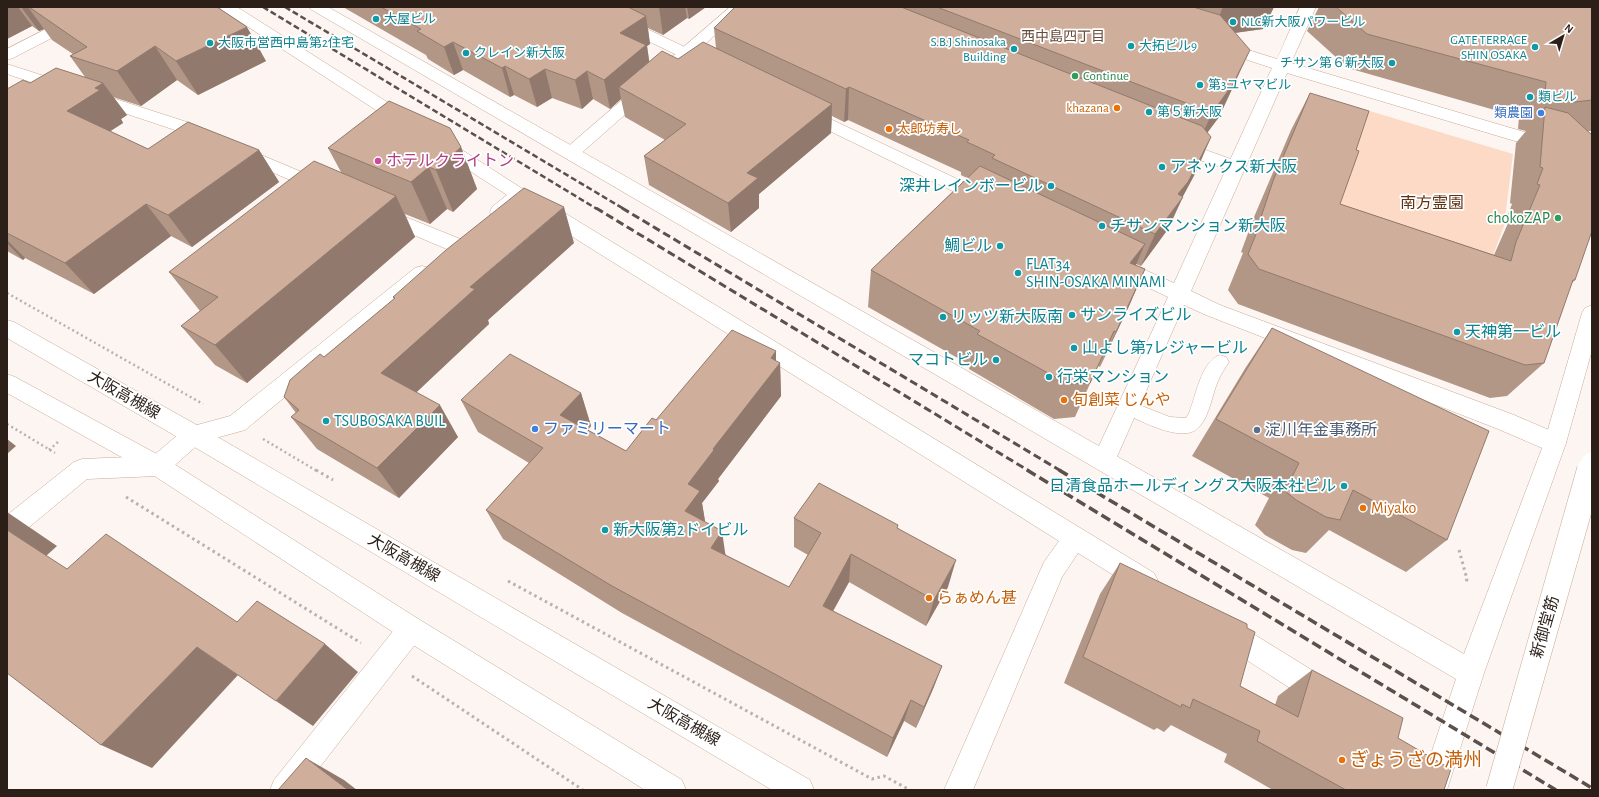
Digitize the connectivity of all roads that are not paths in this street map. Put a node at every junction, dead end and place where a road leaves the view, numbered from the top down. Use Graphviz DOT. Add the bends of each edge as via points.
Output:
graph roads {
  1 [pos="227,7"];
  2 [pos="317,7"];
  3 [pos="589,7"];
  4 [pos="740,7"];
  5 [pos="1308,7"];
  6 [pos="87,9"];
  7 [pos="1209,42"];
  8 [pos="7,55"];
  9 [pos="693,57"];
  10 [pos="1282,66"];
  11 [pos="7,69"];
  12 [pos="792,106"];
  13 [pos="1163,140"];
  14 [pos="570,153"];
  15 [pos="1592,158"];
  16 [pos="1236,167"];
  17 [pos="334,192"];
  18 [pos="520,195"];
  19 [pos="999,207"];
  20 [pos="370,208"];
  21 [pos="485,222"];
  22 [pos="1099,255"];
  23 [pos="1179,295"];
  24 [pos="1592,313"];
  25 [pos="7,328"];
  26 [pos="1220,362"];
  27 [pos="7,383"];
  28 [pos="1129,408"];
  29 [pos="194,435"];
  30 [pos="1555,443"];
  31 [pos="1104,461"];
  32 [pos="1592,463"];
  33 [pos="158,466"];
  34 [pos="7,530"];
  35 [pos="1075,536"];
  36 [pos="1162,592"];
  37 [pos="1209,621"];
  38 [pos="411,629"];
  39 [pos="1471,673"];
  40 [pos="1344,706"];
  41 [pos="1432,771"];
  42 [pos="284,790"];
  43 [pos="672,790"];
  44 [pos="800,790"];
  45 [pos="958,790"];
  46 [pos="1499,790"];
  1 -- 18 [label="main road"];
  2 -- 14 [label="main road"];
  3 -- 9 [label="main road"];
  4 -- 9 [label="main road"];
  5 -- 10 [label="main road"];
  6 -- 8 [label="main road"];
  7 -- 10 [label="main road"];
  9 -- 14 [label="main road"];
  10 -- 15 [label="main road"];
  10 -- 16 [label="main road"];
  11 -- 17 [label="main road" via="184,127"];
  12 -- 19 [label="main road"];
  13 -- 16 [label="main road"];
  14 -- 31 [label="main road"];
  16 -- 23 [label="main road"];
  18 -- 21 [label="main road"];
  18 -- 35 [label="main road"];
  20 -- 29 [label="main road" via="451,249 236,423"];
  22 -- 23 [label="main road"];
  23 -- 28 [label="main road"];
  23 -- 30 [label="main road"];
  24 -- 30 [label="main road"];
  25 -- 29 [label="main road, 大阪高槻線"];
  26 -- 28 [label="lane" via="1214,368 1193,422 1188,425 1174,426"];
  27 -- 33 [label="main road"];
  28 -- 31 [label="main road"];
  29 -- 33 [label="main road"];
  29 -- 44 [label="main road, 大阪高槻線"];
  30 -- 39 [label="main road"];
  31 -- 39 [label="main road"];
  32 -- 46 [label="main road, 新御堂筋, bridge"];
  33 -- 34 [label="main road" via="82,469"];
  33 -- 38 [label="main road"];
  35 -- 36 [label="main road"];
  35 -- 45 [label="main road" via="1053,570"];
  37 -- 40 [label="main road"];
  38 -- 42 [label="main road"];
  38 -- 43 [label="main road"];
  39 -- 41 [label="main road"];
}
